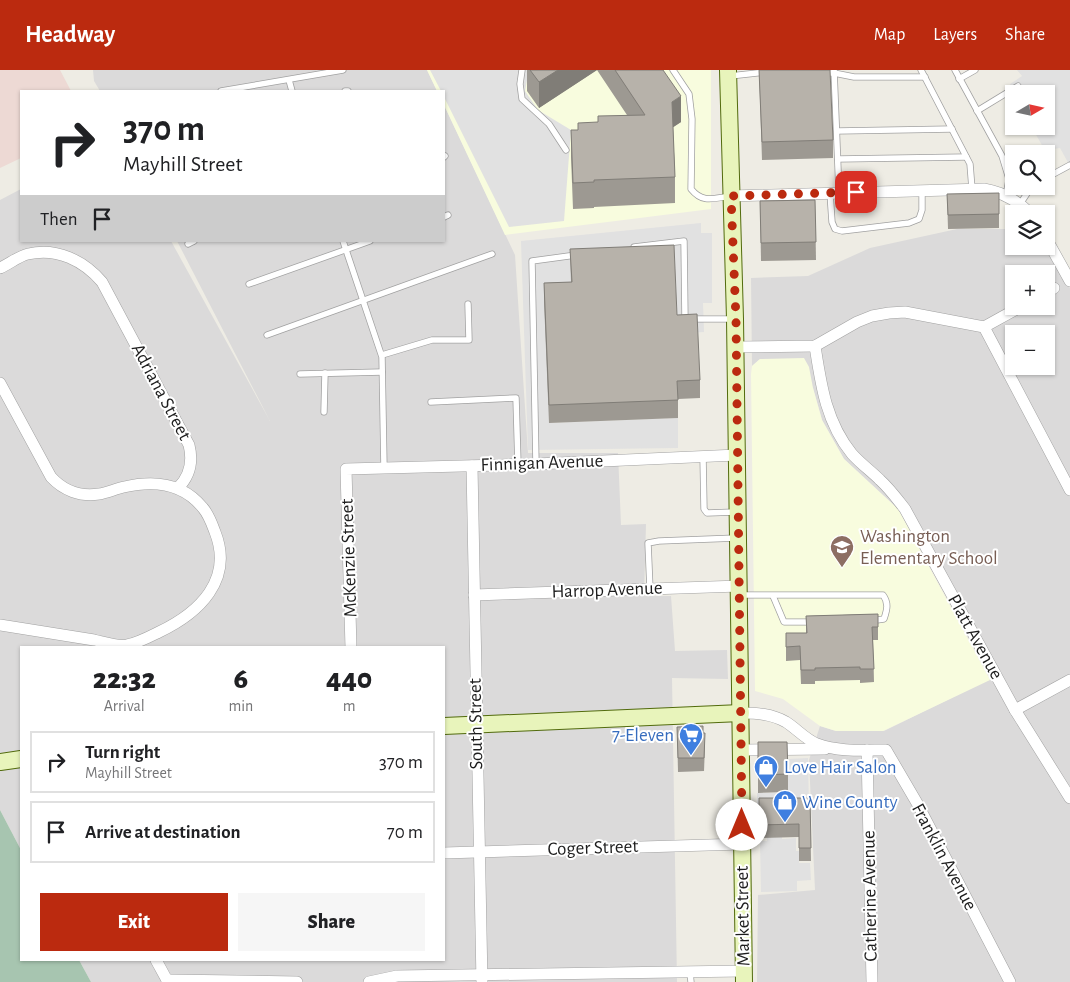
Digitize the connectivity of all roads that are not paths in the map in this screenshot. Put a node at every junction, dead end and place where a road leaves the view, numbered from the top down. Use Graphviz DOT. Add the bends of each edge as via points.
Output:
graph roads {
  1 [pos="343,70"];
  2 [pos="673,70"];
  3 [pos="921,70"];
  4 [pos="955,70"];
  5 [pos="975,70"];
  6 [pos="524,71"];
  7 [pos="834,71"];
  8 [pos="774,72"];
  9 [pos="814,72"];
  10 [pos="728,73"];
  11 [pos="925,77"];
  12 [pos="959,79"];
  13 [pos="289,80"];
  14 [pos="227,90"];
  15 [pos="292,90"];
  16 [pos="1005,94"];
  17 [pos="977,111"];
  18 [pos="952,129"];
  19 [pos="837,131"];
  20 [pos="566,150"];
  21 [pos="966,157"];
  22 [pos="838,159"];
  23 [pos="1070,165"];
  24 [pos="1055,173"];
  25 [pos="972,189"];
  26 [pos="922,190"];
  27 [pos="835,193"];
  28 [pos="1026,195"];
  29 [pos="731,196"];
  30 [pos="1006,196"];
  31 [pos="1020,204"];
  32 [pos="192,242"];
  33 [pos="343,242"];
  34 [pos="367,242"];
  35 [pos="188,244"];
  36 [pos="627,248"];
  37 [pos="346,249"];
  38 [pos="492,254"];
  39 [pos="579,254"];
  40 [pos="1055,254"];
  41 [pos="0,268"];
  42 [pos="1070,281"];
  43 [pos="249,284"];
  44 [pos="363,300"];
  45 [pos="468,304"];
  46 [pos="1006,315"];
  47 [pos="736,319"];
  48 [pos="984,327"];
  49 [pos="267,335"];
  50 [pos="816,346"];
  51 [pos="736,347"];
  52 [pos="382,355"];
  53 [pos="382,372"];
  54 [pos="325,373"];
  55 [pos="300,374"];
  56 [pos="0,383"];
  57 [pos="432,402"];
  58 [pos="324,412"];
  59 [pos="737,455"];
  60 [pos="703,457"];
  61 [pos="518,464"];
  62 [pos="536,464"];
  63 [pos="472,466"];
  64 [pos="384,468"];
  65 [pos="346,469"];
  66 [pos="178,488"];
  67 [pos="1070,490"];
  68 [pos="738,512"];
  69 [pos="738,538"];
  70 [pos="650,589"];
  71 [pos="740,590"];
  72 [pos="474,595"];
  73 [pos="773,596"];
  74 [pos="822,622"];
  75 [pos="859,622"];
  76 [pos="0,625"];
  77 [pos="126,646"];
  78 [pos="351,646"];
  79 [pos="1070,680"];
  80 [pos="1015,710"];
  81 [pos="741,713"];
  82 [pos="476,725"];
  83 [pos="445,726"];
  84 [pos="742,750"];
  85 [pos="838,750"];
  86 [pos="866,750"];
  87 [pos="20,759"];
  88 [pos="0,762"];
  89 [pos="1070,798"];
  90 [pos="742,844"];
  91 [pos="479,852"];
  92 [pos="445,853"];
  93 [pos="157,961"];
  94 [pos="691,977"];
  95 [pos="744,977"];
  96 [pos="482,978"];
  97 [pos="167,981"];
  98 [pos="297,982"];
  99 [pos="369,982"];
  100 [pos="872,982"];
  101 [pos="1010,982"];
  1 -- 13 [label="lane"];
  2 -- 29 [label="lane" via="689,94 692,189 696,196 705,200"];
  3 -- 11 [label="lane"];
  4 -- 12 [label="lane"];
  5 -- 12 [label="lane"];
  6 -- 20 [label="lane" via="520,84 522,99 549,124"];
  7 -- 9 [label="lane"];
  7 -- 11 [label="lane" via="854,77"];
  7 -- 19 [label="lane"];
  8 -- 10 [label="lane"];
  10 -- 29 [label="main road, Market Street"];
  11 -- 18 [label="lane"];
  12 -- 17 [label="lane"];
  13 -- 14 [label="lane"];
  13 -- 15 [label="lane"];
  16 -- 17 [label="lane"];
  17 -- 30 [label="lane" via="1002,156 1009,179"];
  18 -- 19 [label="lane"];
  18 -- 21 [label="lane"];
  19 -- 22 [label="lane"];
  21 -- 22 [label="lane"];
  21 -- 25 [label="lane" via="970,164"];
  22 -- 27 [label="lane"];
  23 -- 24 [label="lane"];
  25 -- 26 [label="street"];
  25 -- 30 [label="street" via="984,188"];
  26 -- 27 [label="street"];
  26 -- 27 [label="lane" via="919,219 910,223 842,231 835,229 832,222"];
  27 -- 29 [label="street"];
  28 -- 31 [label="lane"];
  29 -- 47 [label="main road, Market Street"];
  30 -- 31 [label="street"];
  32 -- 35 [label="lane"];
  33 -- 37 [label="lane"];
  34 -- 37 [label="lane"];
  36 -- 47 [label="lane" via="684,241 685,318"];
  37 -- 43 [label="lane"];
  37 -- 44 [label="lane"];
  38 -- 44 [label="lane"];
  39 -- 62 [label="lane" via="532,261"];
  40 -- 42 [label="street"];
  41 -- 66 [label="street, Adriana Street" via="27,254 42,252 70,257 94,272 189,445 191,465"];
  44 -- 49 [label="lane"];
  44 -- 52 [label="lane"];
  45 -- 52 [label="lane" via="469,340 432,340"];
  46 -- 48 [label="street"];
  47 -- 51 [label="main road, Market Street"];
  48 -- 50 [label="street" via="905,312 889,313 857,322"];
  48 -- 67 [label="street"];
  50 -- 51 [label="street"];
  50 -- 80 [label="street, Platt Avenue" via="823,397 840,436 905,509"];
  51 -- 59 [label="main road, Market Street"];
  52 -- 53 [label="lane"];
  53 -- 54 [label="lane"];
  53 -- 64 [label="lane"];
  54 -- 55 [label="lane"];
  54 -- 58 [label="lane"];
  56 -- 66 [label="street" via="51,476 66,489 88,495 151,483"];
  57 -- 61 [label="lane" via="516,398"];
  59 -- 60 [label="street, Finnigan Avenue"];
  59 -- 68 [label="main road, Market Street"];
  60 -- 62 [label="street, Finnigan Avenue"];
  60 -- 68 [label="lane" via="704,509 707,513"];
  61 -- 62 [label="street, Finnigan Avenue"];
  61 -- 63 [label="street, Finnigan Avenue"];
  63 -- 64 [label="street, Finnigan Avenue"];
  63 -- 72 [label="street, South Street"];
  64 -- 65 [label="street, Finnigan Avenue"];
  65 -- 78 [label="street, McKenzie Street"];
  66 -- 77 [label="street" via="195,498 211,522 220,550 218,575 205,600 185,618"];
  68 -- 69 [label="main road, Market Street"];
  69 -- 70 [label="lane" via="648,543"];
  69 -- 71 [label="main road, Market Street"];
  70 -- 71 [label="street, Harrop Avenue"];
  70 -- 72 [label="street, Harrop Avenue"];
  71 -- 73 [label="lane"];
  71 -- 81 [label="main road, Market Street"];
  72 -- 82 [label="street, South Street"];
  73 -- 74 [label="lane" via="784,622"];
  73 -- 75 [label="lane" via="883,595 887,600 884,619"];
  76 -- 77 [label="street"];
  79 -- 80 [label="street"];
  80 -- 89 [label="street, Platt Avenue"];
  81 -- 82 [label="main road"];
  81 -- 84 [label="main road, Market Street"];
  81 -- 85 [label="street" via="774,717 811,741"];
  82 -- 83 [label="main road"];
  82 -- 91 [label="street, South Street"];
  84 -- 85 [label="street"];
  84 -- 90 [label="main road, Market Street"];
  85 -- 86 [label="street"];
  86 -- 100 [label="street, Catherine Avenue"];
  86 -- 101 [label="street, Franklin Avenue" via="886,750"];
  87 -- 88 [label="main road"];
  90 -- 91 [label="street, Coger Street"];
  90 -- 95 [label="main road, Market Street"];
  91 -- 92 [label="street, Coger Street"];
  91 -- 96 [label="street, South Street"];
  93 -- 97 [label="street"];
  94 -- 95 [label="street"];
  94 -- 96 [label="street"];
  96 -- 99 [label="street" via="397,976"];
  97 -- 98 [label="street"];
}
